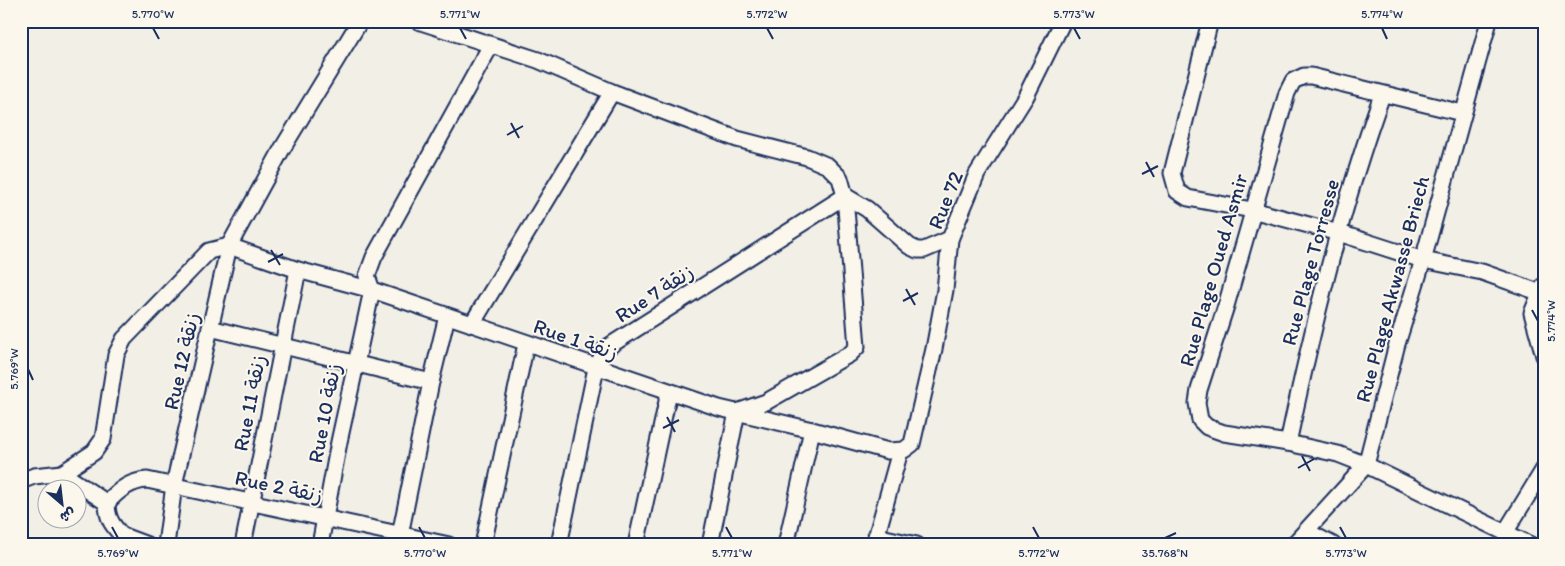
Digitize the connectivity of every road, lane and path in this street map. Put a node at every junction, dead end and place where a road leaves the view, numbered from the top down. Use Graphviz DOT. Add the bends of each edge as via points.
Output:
graph roads {
  1 [pos="360,21"];
  2 [pos="418,21"];
  3 [pos="1063,21"];
  4 [pos="1210,21"];
  5 [pos="1489,21"];
  6 [pos="491,45"];
  7 [pos="612,92"];
  8 [pos="1382,95"];
  9 [pos="1462,113"];
  10 [pos="845,196"];
  11 [pos="1252,210"];
  12 [pos="1339,233"];
  13 [pos="950,239"];
  14 [pos="229,246"];
  15 [pos="1423,260"];
  16 [pos="298,270"];
  17 [pos="372,290"];
  18 [pos="1543,291"];
  19 [pos="447,316"];
  20 [pos="472,324"];
  21 [pos="210,328"];
  22 [pos="526,344"];
  23 [pos="282,346"];
  24 [pos="1544,356"];
  25 [pos="355,363"];
  26 [pos="596,368"];
  27 [pos="431,382"];
  28 [pos="669,392"];
  29 [pos="737,412"];
  30 [pos="812,430"];
  31 [pos="1288,442"];
  32 [pos="906,448"];
  33 [pos="1366,465"];
  34 [pos="21,467"];
  35 [pos="1544,469"];
  36 [pos="62,473"];
  37 [pos="28,478"];
  38 [pos="174,484"];
  39 [pos="250,501"];
  40 [pos="107,503"];
  41 [pos="325,518"];
  42 [pos="1306,531"];
  43 [pos="399,539"];
  44 [pos="126,540"];
  45 [pos="875,540"];
  46 [pos="1518,540"];
  47 [pos="147,545"];
  48 [pos="166,545"];
  49 [pos="243,545"];
  50 [pos="320,545"];
  51 [pos="449,545"];
  52 [pos="483,545"];
  53 [pos="559,545"];
  54 [pos="636,545"];
  55 [pos="710,545"];
  56 [pos="786,545"];
  57 [pos="917,545"];
  58 [pos="1293,545"];
  59 [pos="1333,545"];
  1 -- 14 [label="street, Rue 12 زنقة" via="282,149"];
  2 -- 6 [label="street"];
  3 -- 13 [label="street, Rue 72" via="1026,96 977,174"];
  4 -- 11 [label="street" via="1172,173 1177,191 1188,198"];
  5 -- 9 [label="street, Rue Plage Akwasse Briech"];
  6 -- 7 [label="street" via="538,60"];
  6 -- 17 [label="street, Rue 10 زنقة" via="374,257 367,276"];
  7 -- 10 [label="street" via="737,139 807,157 828,166 840,178"];
  7 -- 20 [label="street"];
  8 -- 9 [label="street, Rue Plage Oued Asmir"];
  8 -- 11 [label="street, Rue Plage Oued Asmir" via="1319,78 1304,76 1293,81"];
  8 -- 12 [label="street, Rue Plage Torresse"];
  9 -- 15 [label="street, Rue Plage Akwasse Briech"];
  10 -- 13 [label="street" via="867,209 917,250"];
  10 -- 26 [label="street, Rue 7 زنقة" via="606,348"];
  10 -- 29 [label="street" via="857,347 766,402"];
  11 -- 12 [label="street"];
  11 -- 31 [label="street, Rue Plage Oued Asmir" via="1197,403 1200,420 1207,427 1224,433"];
  12 -- 15 [label="street"];
  12 -- 31 [label="street, Rue Plage Torresse" via="1310,341"];
  13 -- 32 [label="street, Rue 72" via="934,349"];
  14 -- 16 [label="street, Rue 1 زنقة"];
  14 -- 21 [label="street, Rue 12 زنقة"];
  14 -- 36 [label="street" via="210,251 124,339 116,355 103,439 94,452"];
  15 -- 18 [label="street" via="1482,272"];
  15 -- 33 [label="street, Rue Plage Akwasse Briech" via="1397,344"];
  16 -- 17 [label="street, Rue 1 زنقة"];
  16 -- 23 [label="street, Rue 11 زنقة"];
  17 -- 19 [label="street, Rue 1 زنقة"];
  17 -- 25 [label="street, Rue 10 زنقة"];
  18 -- 24 [label="street" via="1532,313"];
  19 -- 20 [label="street, Rue 1 زنقة"];
  19 -- 27 [label="street"];
  20 -- 22 [label="street, Rue 1 زنقة"];
  21 -- 23 [label="street"];
  21 -- 38 [label="street, Rue 12 زنقة"];
  22 -- 26 [label="street, Rue 1 زنقة"];
  22 -- 52 [label="street"];
  23 -- 25 [label="street"];
  23 -- 39 [label="street, Rue 11 زنقة"];
  25 -- 27 [label="street"];
  25 -- 41 [label="street, Rue 10 زنقة"];
  26 -- 28 [label="street, Rue 1 زنقة"];
  26 -- 53 [label="street, Rue 7 زنقة"];
  27 -- 43 [label="street"];
  28 -- 29 [label="street, Rue 1 زنقة"];
  28 -- 54 [label="street"];
  29 -- 30 [label="street, Rue 1 زنقة"];
  29 -- 55 [label="street"];
  30 -- 32 [label="street, Rue 1 زنقة" via="869,448"];
  30 -- 56 [label="street"];
  31 -- 33 [label="street" via="1338,454"];
  32 -- 45 [label="street, Rue 72"];
  33 -- 42 [label="street, Rue Plage Akwasse Briech"];
  33 -- 46 [label="street"];
  34 -- 37 [label="street"];
  35 -- 46 [label="street"];
  36 -- 37 [label="street"];
  36 -- 40 [label="street"];
  38 -- 39 [label="street, Rue 2 زنقة"];
  38 -- 40 [label="street, Rue 2 زنقة" via="138,481 116,493"];
  38 -- 48 [label="street, Rue 12 زنقة"];
  39 -- 41 [label="street, Rue 2 زنقة"];
  39 -- 49 [label="street, Rue 11 زنقة"];
  40 -- 44 [label="street" via="107,516"];
  41 -- 43 [label="street, Rue 2 زنقة"];
  41 -- 50 [label="street, Rue 10 زنقة"];
  42 -- 58 [label="street, Rue Plage Akwasse Briech"];
  42 -- 59 [label="street"];
  43 -- 51 [label="street, Rue 2 زنقة"];
  44 -- 47 [label="street"];
  45 -- 57 [label="street"];
}
